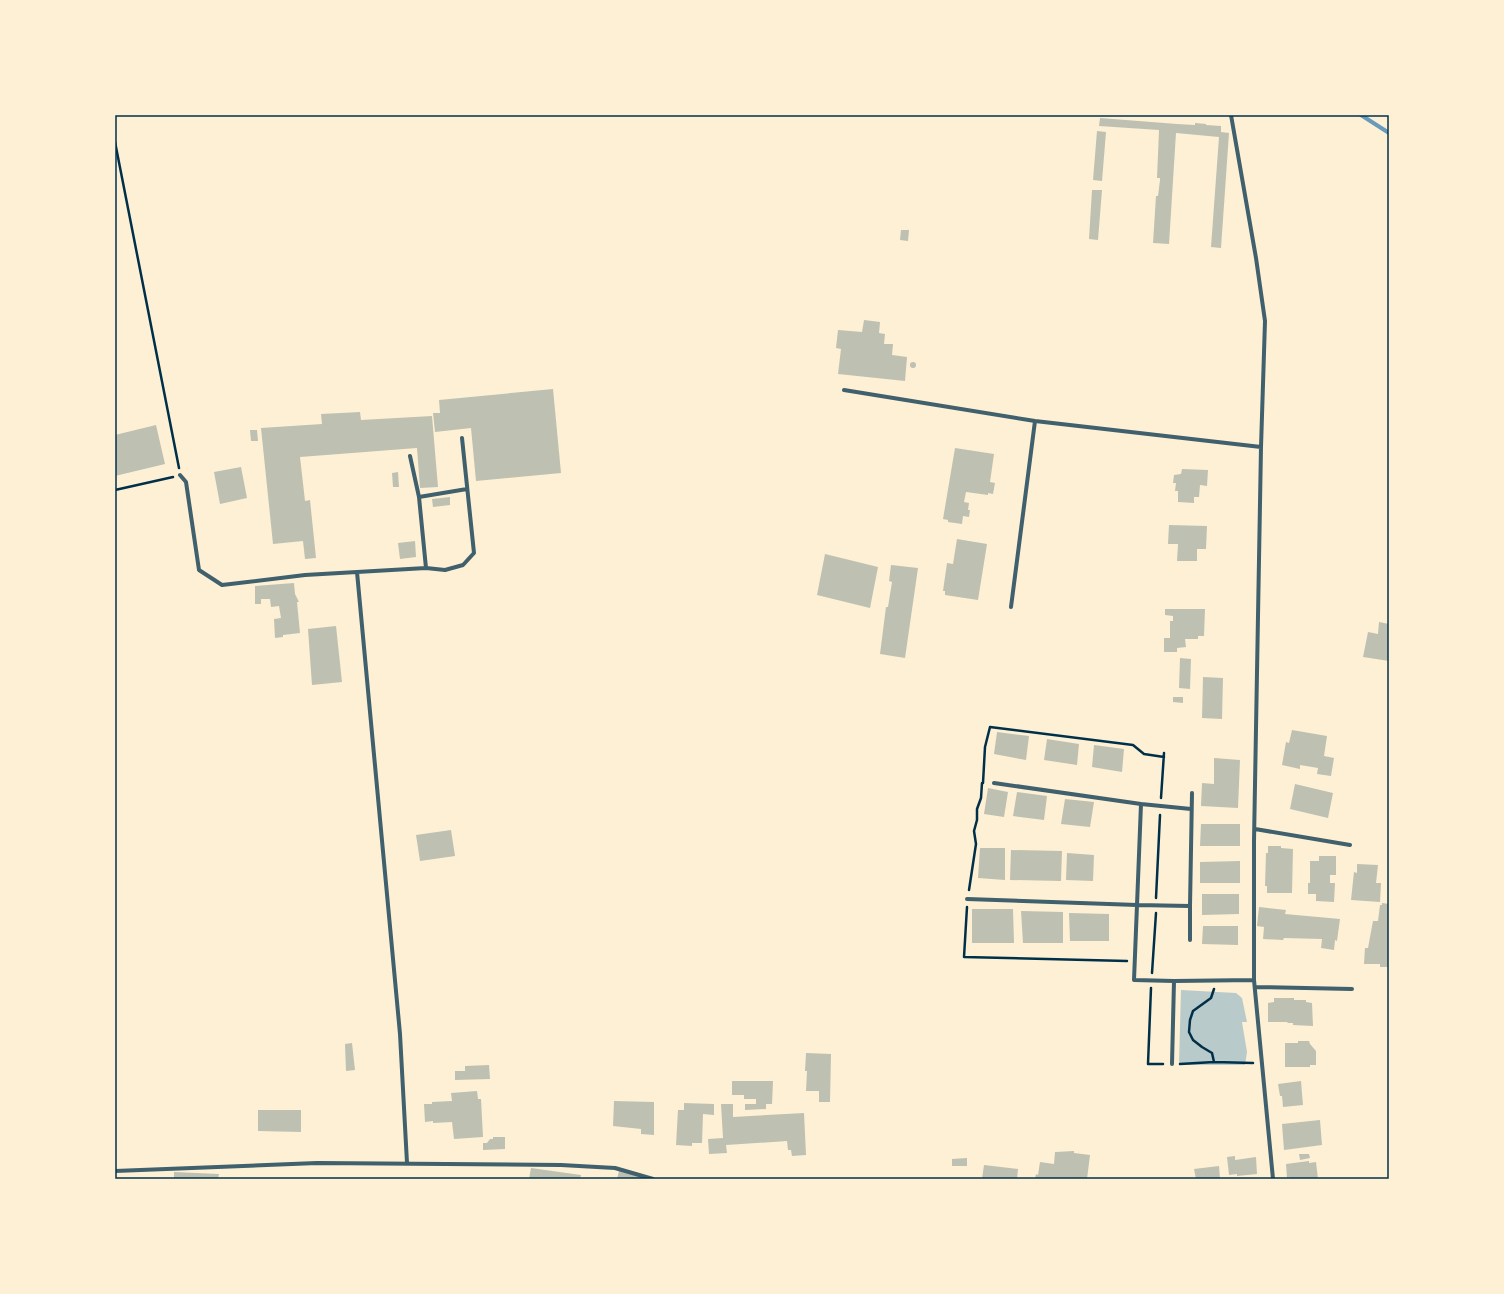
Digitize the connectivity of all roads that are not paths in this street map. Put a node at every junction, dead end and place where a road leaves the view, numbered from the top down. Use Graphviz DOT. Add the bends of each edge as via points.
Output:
graph roads {
  1 [pos="1231,115"];
  2 [pos="844,390"];
  3 [pos="1035,421"];
  4 [pos="462,438"];
  5 [pos="1261,448"];
  6 [pos="410,456"];
  7 [pos="180,475"];
  8 [pos="467,489"];
  9 [pos="419,497"];
  10 [pos="426,568"];
  11 [pos="357,572"];
  12 [pos="1011,608"];
  13 [pos="994,784"];
  14 [pos="1192,793"];
  15 [pos="1141,804"];
  16 [pos="1191,809"];
  17 [pos="1254,829"];
  18 [pos="1350,845"];
  19 [pos="967,899"];
  20 [pos="1136,905"];
  21 [pos="1190,906"];
  22 [pos="1190,940"];
  23 [pos="1254,980"];
  24 [pos="1174,981"];
  25 [pos="1255,987"];
  26 [pos="1352,989"];
  27 [pos="1172,1064"];
  28 [pos="407,1164"];
  29 [pos="115,1171"];
  30 [pos="653,1179"];
  31 [pos="1273,1179"];
  1 -- 5 [label="street" via="1265,321"];
  2 -- 3 [label="street"];
  3 -- 5 [label="street"];
  3 -- 12 [label="street"];
  4 -- 8 [label="street"];
  5 -- 17 [label="street"];
  6 -- 9 [label="street"];
  7 -- 11 [label="street" via="186,482 198,570 222,585 304,575"];
  8 -- 9 [label="street"];
  8 -- 10 [label="street" via="474,553 463,565 445,570"];
  9 -- 10 [label="street"];
  10 -- 11 [label="street"];
  11 -- 28 [label="street" via="400,1034"];
  13 -- 15 [label="street"];
  14 -- 16 [label="street"];
  15 -- 16 [label="street"];
  15 -- 20 [label="street"];
  16 -- 21 [label="street"];
  17 -- 18 [label="street"];
  17 -- 23 [label="street"];
  19 -- 20 [label="street"];
  20 -- 21 [label="street"];
  20 -- 24 [label="street" via="1134,980"];
  21 -- 22 [label="street"];
  23 -- 24 [label="street"];
  23 -- 25 [label="street"];
  24 -- 27 [label="street"];
  25 -- 26 [label="street"];
  25 -- 31 [label="street"];
  28 -- 29 [label="street" via="317,1164"];
  28 -- 30 [label="street" via="615,1168"];
}
